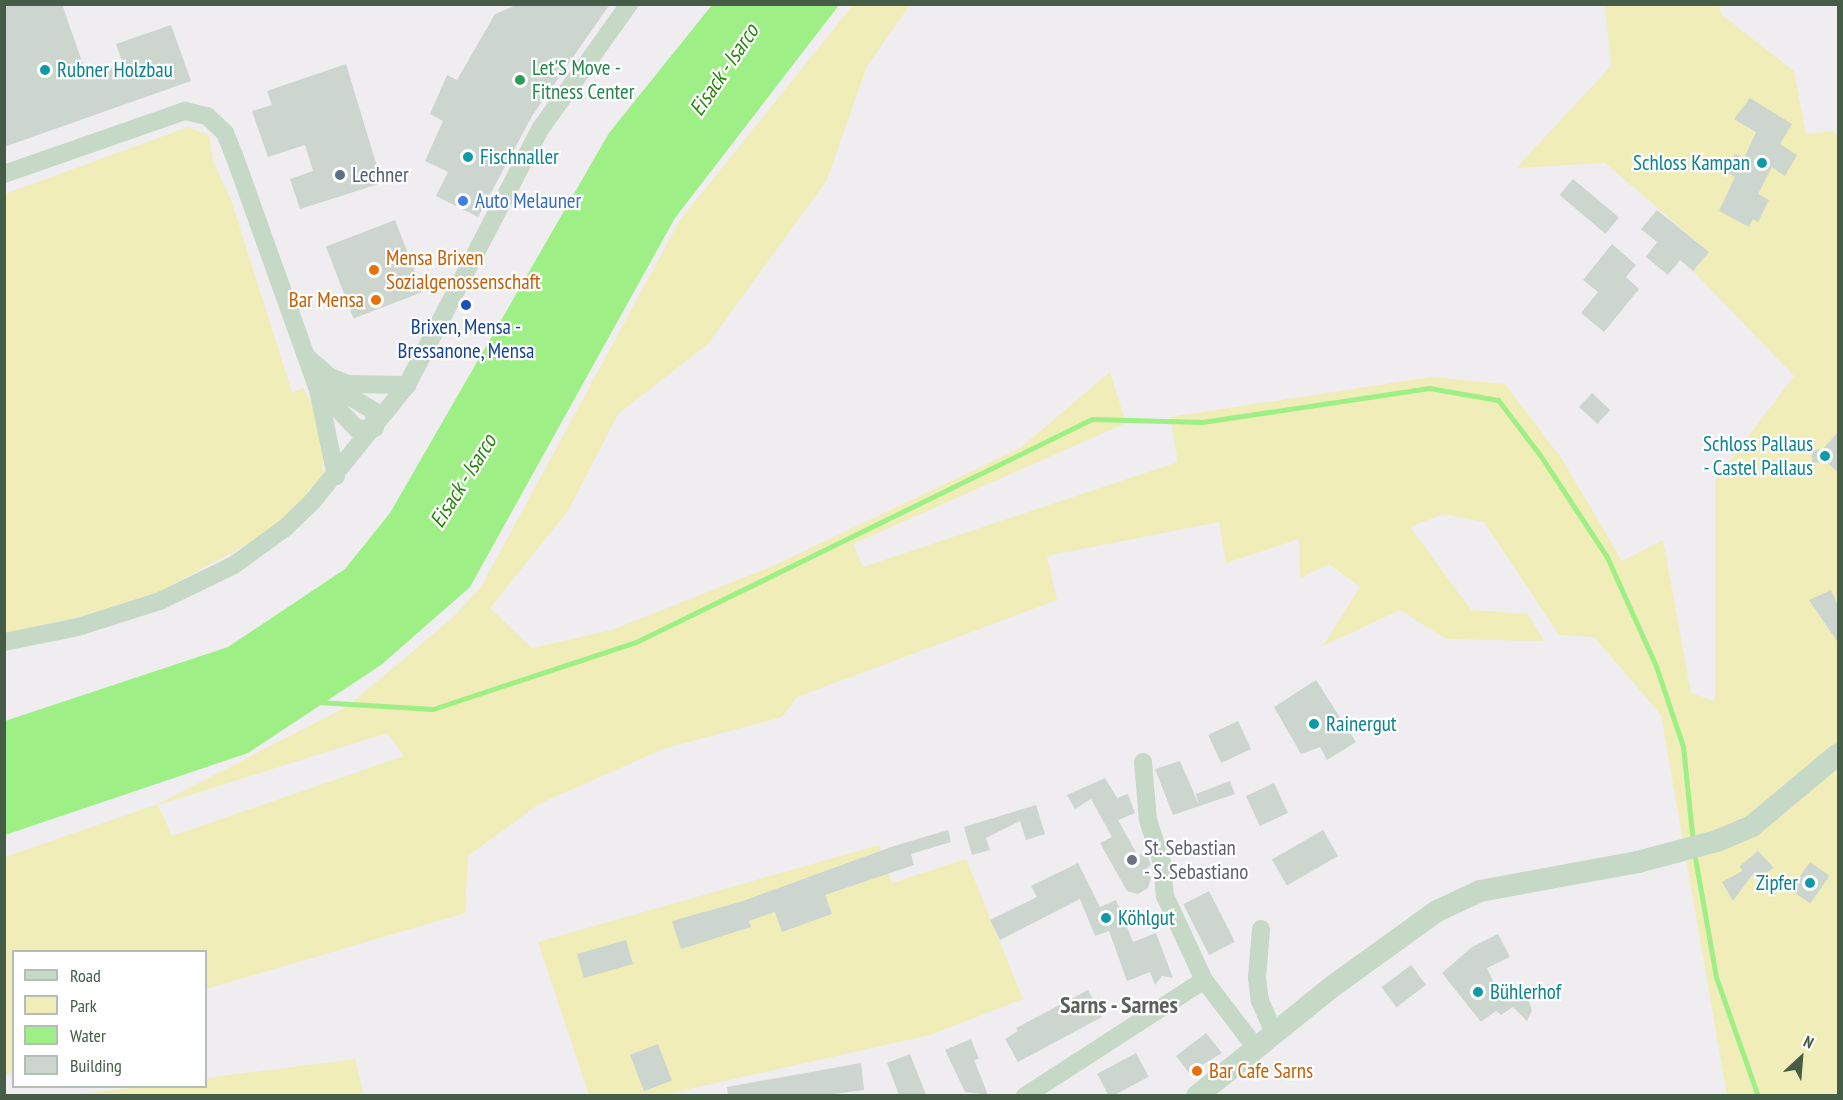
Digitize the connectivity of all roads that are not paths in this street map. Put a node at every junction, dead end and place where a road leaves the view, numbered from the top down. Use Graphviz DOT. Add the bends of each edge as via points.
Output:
graph roads {
  1 [pos="629,4"];
  2 [pos="4,174"];
  3 [pos="323,382"];
  4 [pos="407,385"];
  5 [pos="375,428"];
  6 [pos="336,476"];
  7 [pos="4,642"];
  8 [pos="1839,754"];
  9 [pos="1143,762"];
  10 [pos="1261,929"];
  11 [pos="1204,980"];
  12 [pos="1274,1034"];
  13 [pos="1256,1048"];
  14 [pos="1025,1095"];
  15 [pos="1197,1095"];
  1 -- 4 [label="street" via="542,128"];
  2 -- 3 [label="street" via="185,111 207,116 225,133 307,357"];
  3 -- 4 [label="street" via="373,387"];
  3 -- 5 [label="street" via="374,411"];
  3 -- 6 [label="street"];
  4 -- 5 [label="street"];
  5 -- 6 [label="street"];
  6 -- 7 [label="street" via="285,528 234,565 160,601 78,627"];
  8 -- 12 [label="street" via="1752,826 1717,841 1638,862 1480,891 1437,911"];
  9 -- 11 [label="street" via="1148,820 1162,863 1165,896"];
  10 -- 12 [label="street" via="1257,978 1260,1001"];
  11 -- 13 [label="street"];
  11 -- 14 [label="street"];
  12 -- 13 [label="street"];
  13 -- 15 [label="street"];
}
